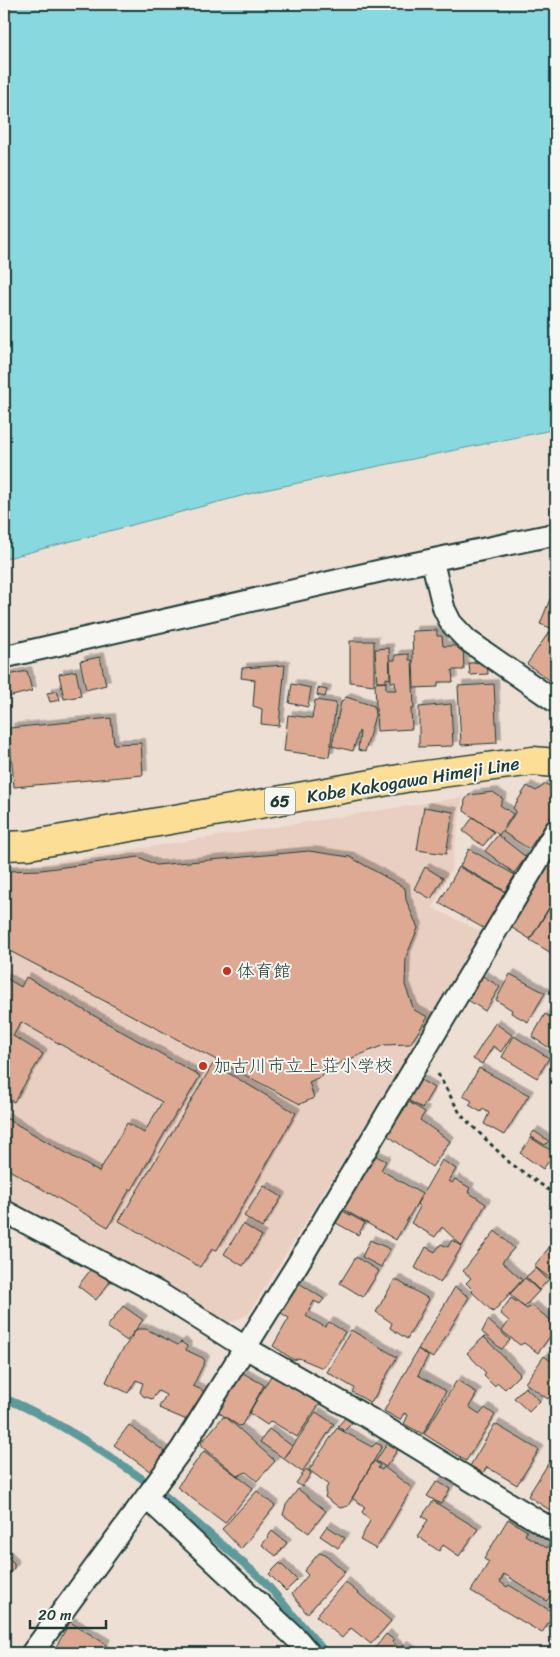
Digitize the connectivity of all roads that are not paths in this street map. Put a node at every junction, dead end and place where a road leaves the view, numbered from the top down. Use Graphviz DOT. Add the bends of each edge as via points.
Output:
graph roads {
  1 [pos="556,534"];
  2 [pos="432,560"];
  3 [pos="4,657"];
  4 [pos="556,702"];
  5 [pos="556,764"];
  6 [pos="556,830"];
  7 [pos="4,846"];
  8 [pos="4,1211"];
  9 [pos="246,1348"];
  10 [pos="147,1498"];
  11 [pos="556,1532"];
  12 [pos="32,1653"];
  13 [pos="309,1653"];
  1 -- 2 [label="street"];
  2 -- 3 [label="street"];
  2 -- 4 [label="street" via="444,609 451,623 467,640"];
  5 -- 7 [label="main road, Kobe Kakogawa Himeji Line / 65" via="533,761 411,777 29,845"];
  6 -- 9 [label="street"];
  8 -- 9 [label="street" via="156,1292"];
  9 -- 10 [label="street"];
  9 -- 11 [label="street" via="374,1421"];
  10 -- 12 [label="street"];
  10 -- 13 [label="street" via="297,1638"];
}
